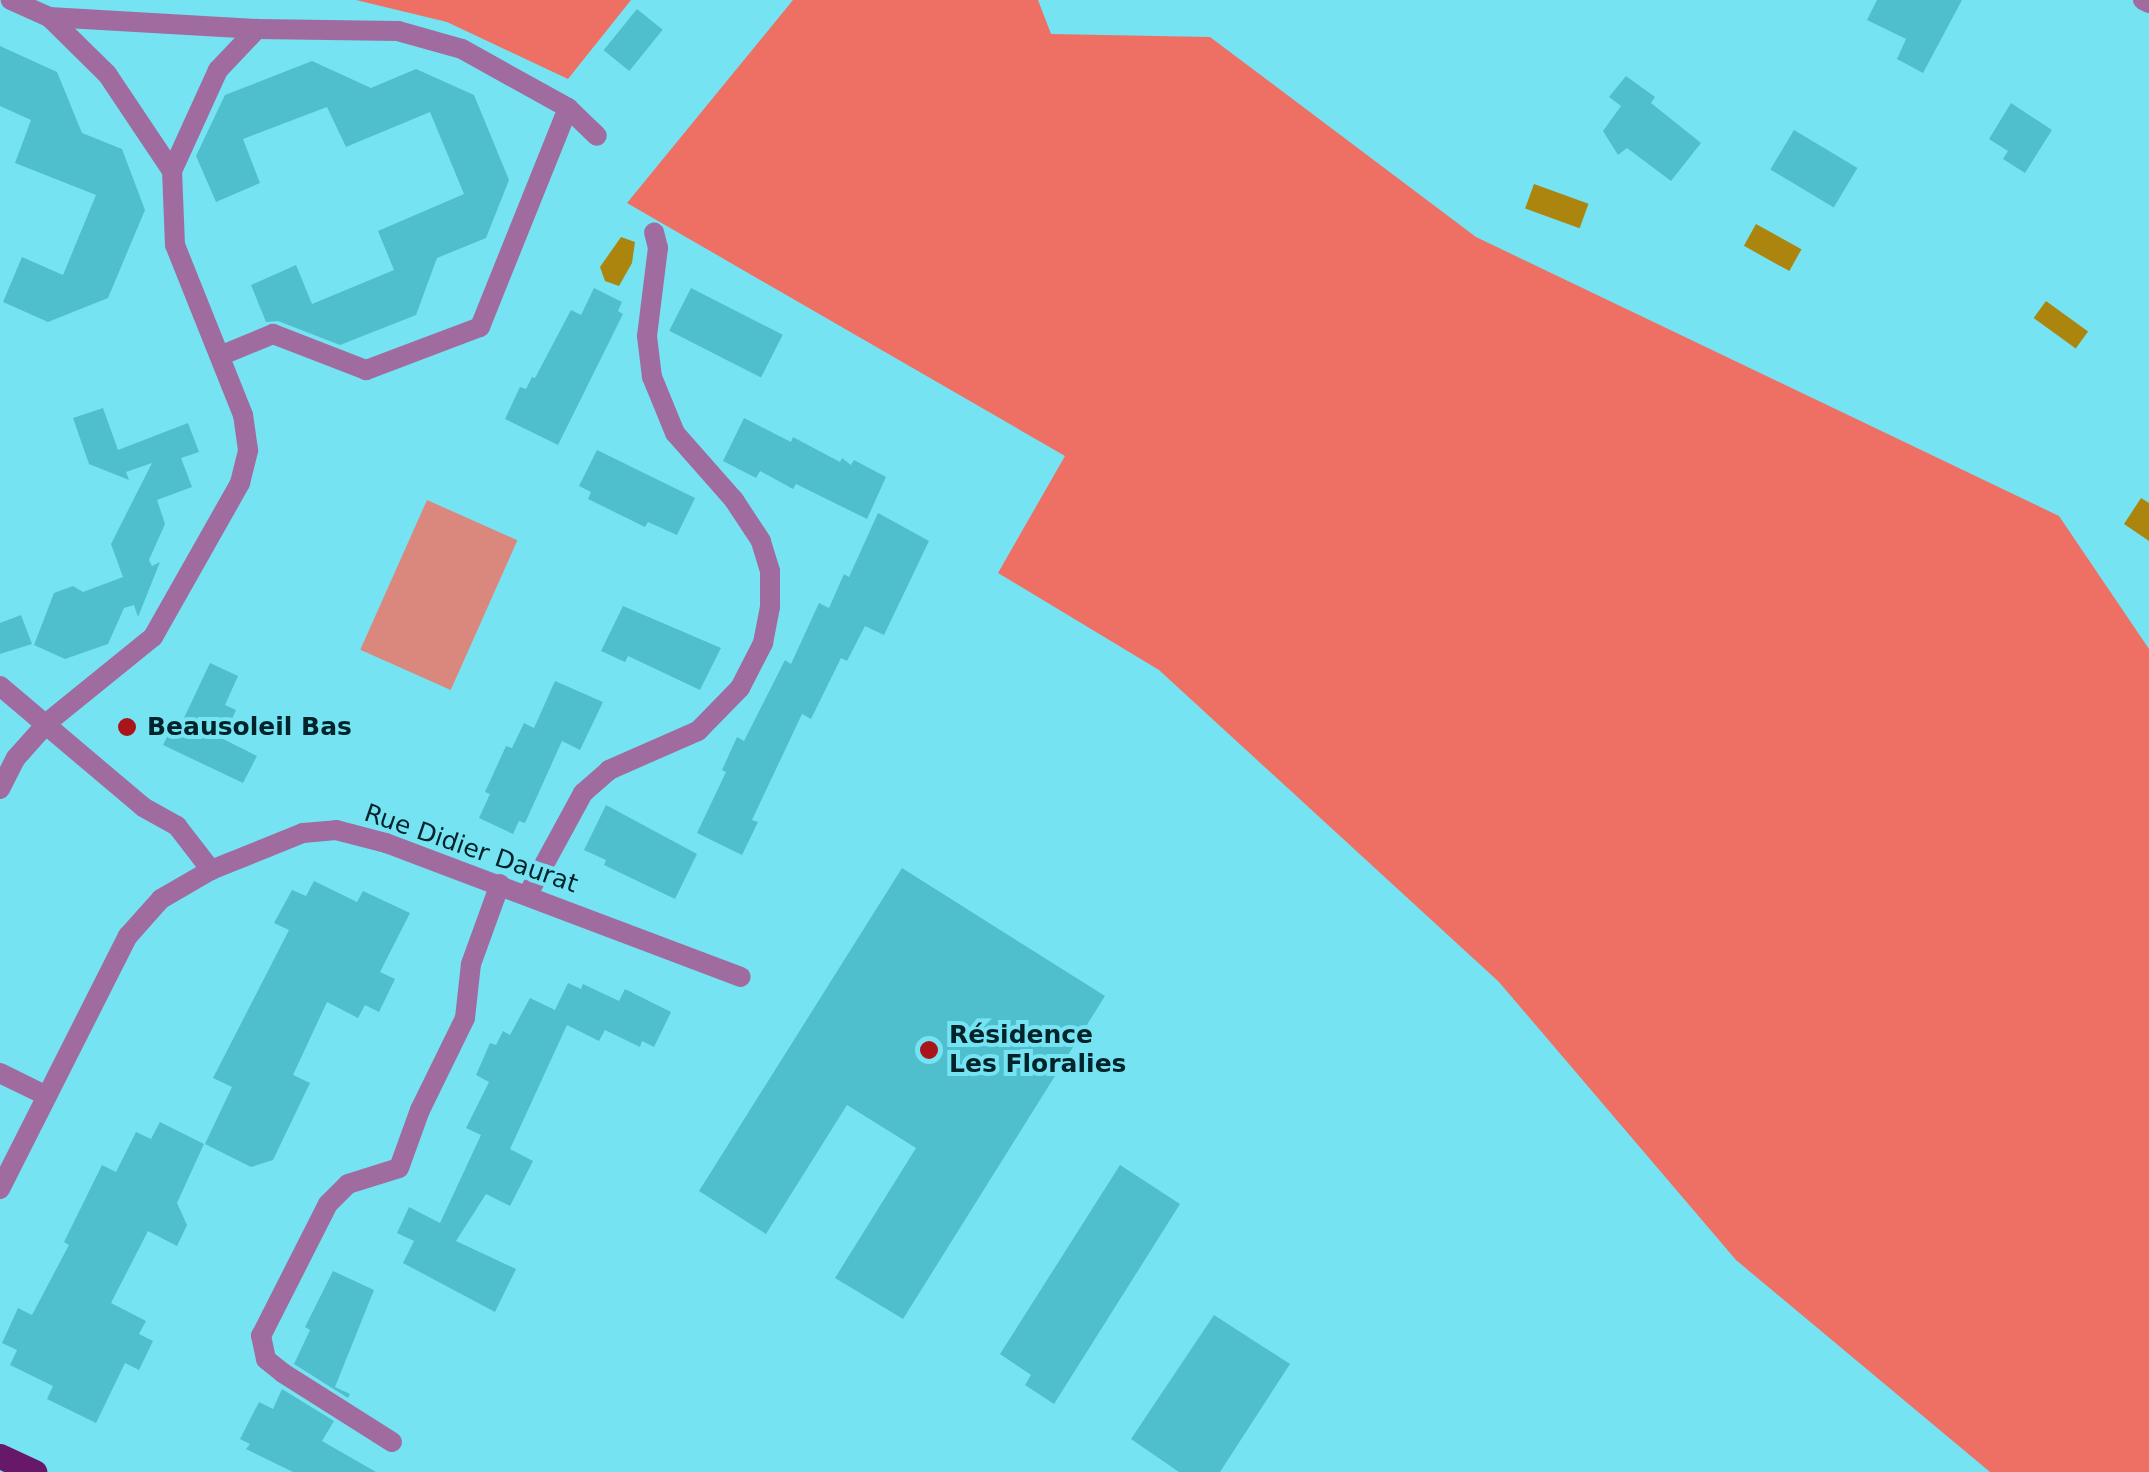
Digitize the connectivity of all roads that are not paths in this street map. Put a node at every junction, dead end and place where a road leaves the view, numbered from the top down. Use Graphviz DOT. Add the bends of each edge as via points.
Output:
graph roads {
  1 [pos="11,0"];
  2 [pos="49,17"];
  3 [pos="257,28"];
  4 [pos="568,108"];
  5 [pos="597,136"];
  6 [pos="172,171"];
  7 [pos="654,232"];
  8 [pos="220,356"];
  9 [pos="0,686"];
  10 [pos="48,722"];
  11 [pos="0,790"];
  12 [pos="211,870"];
  13 [pos="500,884"];
  14 [pos="528,894"];
  15 [pos="740,977"];
  16 [pos="0,1074"];
  17 [pos="47,1096"];
  18 [pos="0,1188"];
  19 [pos="392,1442"];
  20 [pos="0,1456"];
  21 [pos="34,1472"];
  1 -- 2 [label="street"];
  2 -- 3 [label="street"];
  2 -- 6 [label="street" via="107,74"];
  3 -- 4 [label="street" via="398,32 462,49"];
  3 -- 6 [label="street" via="218,70"];
  4 -- 5 [label="street"];
  4 -- 8 [label="street" via="480,328 366,370 273,334"];
  6 -- 8 [label="street" via="175,244"];
  7 -- 14 [label="street" via="658,248 647,336 652,377 675,433 761,541 770,607 763,643 740,688 698,731 609,770 583,793"];
  8 -- 10 [label="street" via="244,415 248,450 240,483 153,638"];
  9 -- 10 [label="street"];
  10 -- 11 [label="street" via="16,758"];
  10 -- 12 [label="street" via="143,807 177,826"];
  12 -- 13 [label="street, Rue Didier Daurat" via="303,833 336,830"];
  12 -- 17 [label="street, Rue Didier Daurat" via="161,899 128,936"];
  13 -- 14 [label="street, Rue Didier Daurat"];
  13 -- 19 [label="street" via="472,964 465,1018 400,1168 348,1184 328,1204 261,1336 266,1359 283,1373"];
  14 -- 15 [label="street, Rue Didier Daurat"];
  16 -- 17 [label="street"];
  17 -- 18 [label="street, Rue Didier Daurat"];
  20 -- 21 [label="main road"];
}
